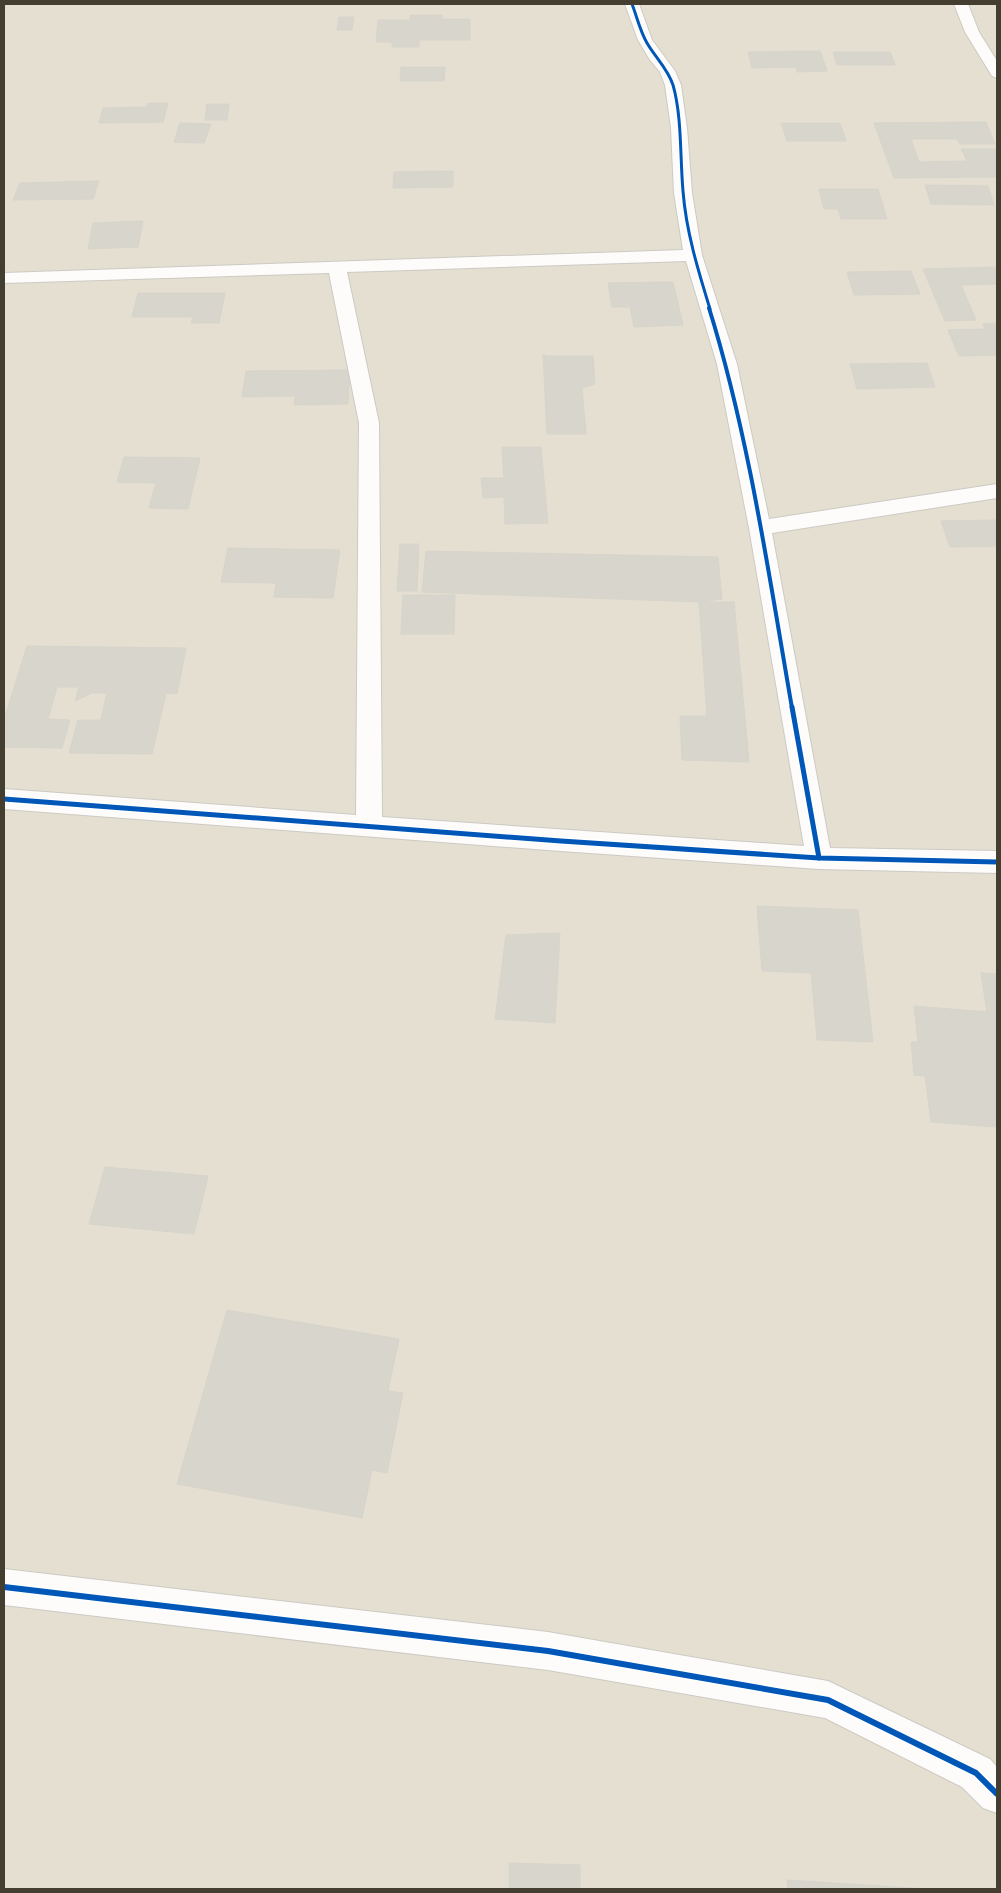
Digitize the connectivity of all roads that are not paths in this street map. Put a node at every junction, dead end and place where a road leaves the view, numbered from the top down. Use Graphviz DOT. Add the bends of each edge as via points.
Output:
graph roads {
  1 [pos="632,4"];
  2 [pos="961,4"];
  3 [pos="997,73"];
  4 [pos="693,254"];
  5 [pos="337,268"];
  6 [pos="4,278"];
  7 [pos="997,491"];
  8 [pos="760,528"];
  9 [pos="4,799"];
  10 [pos="369,828"];
  11 [pos="819,858"];
  12 [pos="997,862"];
  13 [pos="4,1586"];
  14 [pos="997,1794"];
  1 -- 4 [label="street" via="645,40 673,84 683,194"];
  2 -- 3 [label="street" via="972,32"];
  4 -- 5 [label="street"];
  4 -- 8 [label="street" via="727,364"];
  5 -- 6 [label="street"];
  5 -- 10 [label="street" via="369,423"];
  7 -- 8 [label="street"];
  8 -- 11 [label="street"];
  9 -- 10 [label="street"];
  10 -- 11 [label="street"];
  11 -- 12 [label="street"];
  13 -- 14 [label="street" via="548,1651 828,1700 976,1773"];
}
